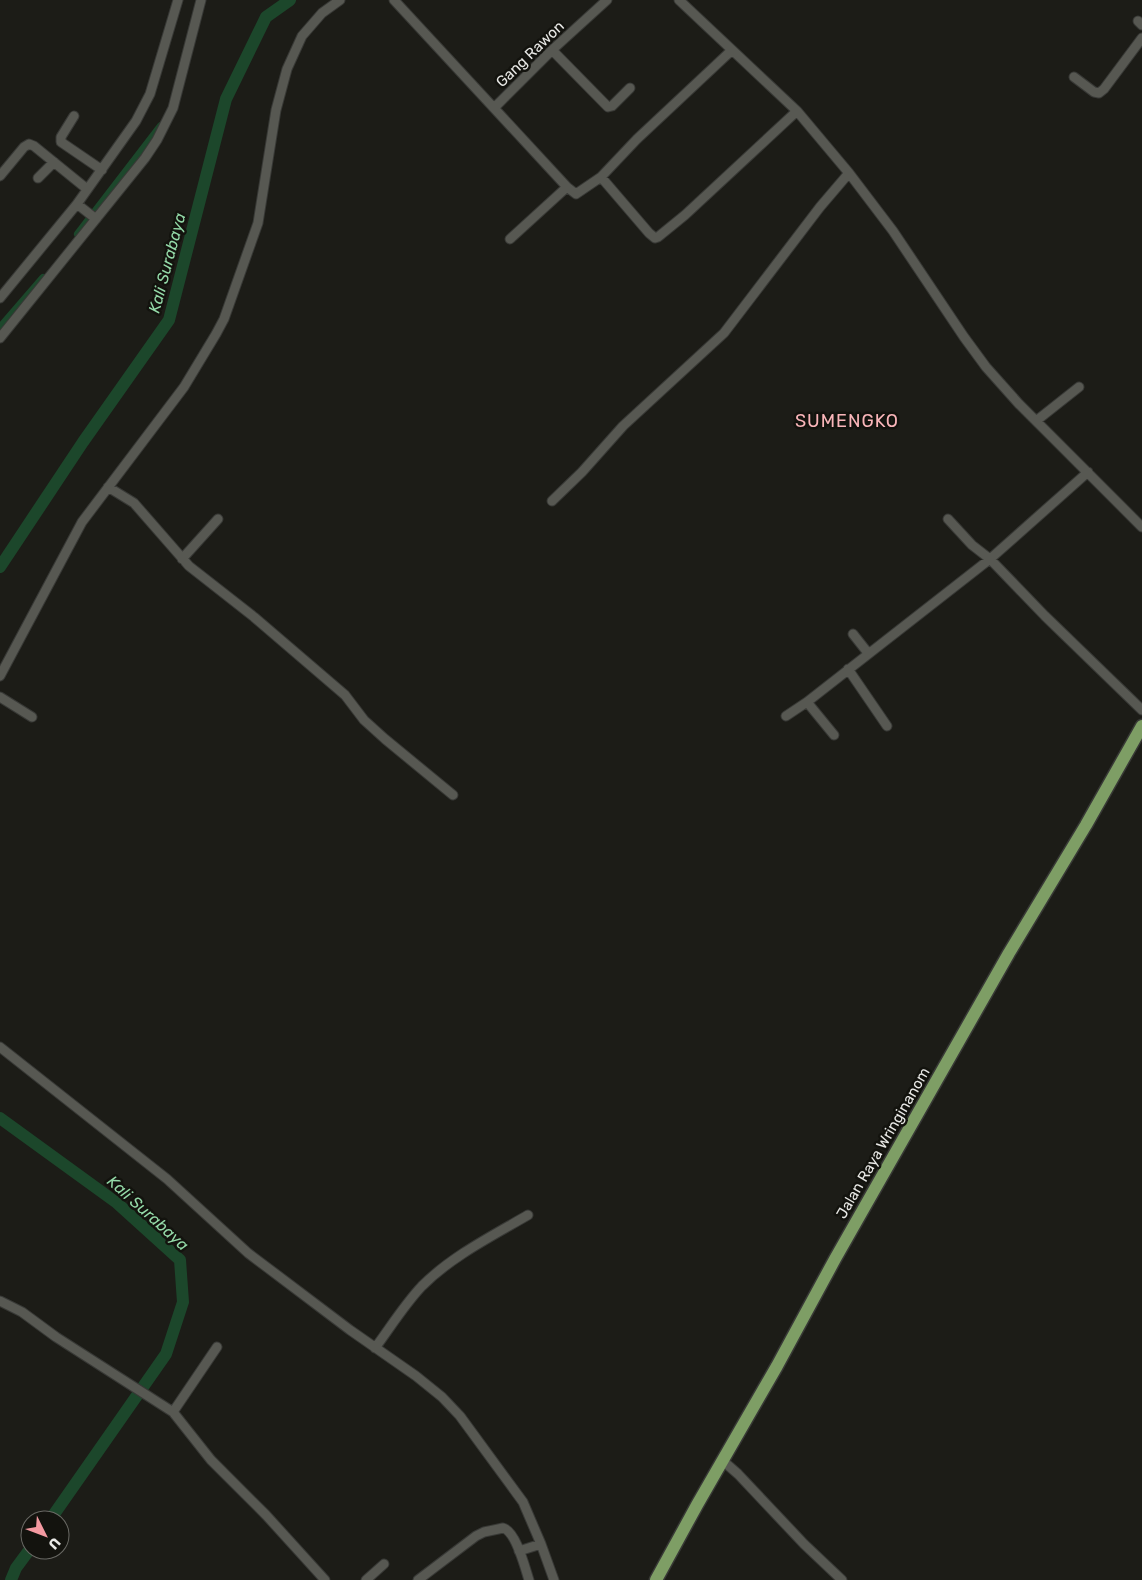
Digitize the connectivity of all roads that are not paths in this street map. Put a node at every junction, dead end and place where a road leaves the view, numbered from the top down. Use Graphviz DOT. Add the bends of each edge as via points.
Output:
graph roads {
  1 [pos="178,0"];
  2 [pos="200,0"];
  3 [pos="340,0"];
  4 [pos="394,0"];
  5 [pos="607,0"];
  6 [pos="679,0"];
  7 [pos="1142,38"];
  8 [pos="552,50"];
  9 [pos="732,50"];
  10 [pos="1074,77"];
  11 [pos="630,88"];
  12 [pos="494,108"];
  13 [pos="797,111"];
  14 [pos="74,116"];
  15 [pos="54,162"];
  16 [pos="99,168"];
  17 [pos="849,173"];
  18 [pos="0,176"];
  19 [pos="601,177"];
  20 [pos="38,178"];
  21 [pos="567,187"];
  22 [pos="87,189"];
  23 [pos="79,206"];
  24 [pos="95,219"];
  25 [pos="510,239"];
  26 [pos="0,298"];
  27 [pos="0,338"];
  28 [pos="1079,387"];
  29 [pos="1036,421"];
  30 [pos="1088,472"];
  31 [pos="108,487"];
  32 [pos="552,501"];
  33 [pos="218,519"];
  34 [pos="948,519"];
  35 [pos="1142,527"];
  36 [pos="990,558"];
  37 [pos="182,559"];
  38 [pos="853,634"];
  39 [pos="868,653"];
  40 [pos="848,669"];
  41 [pos="0,676"];
  42 [pos="0,697"];
  43 [pos="807,702"];
  44 [pos="1142,710"];
  45 [pos="786,716"];
  46 [pos="32,717"];
  47 [pos="887,726"];
  48 [pos="1142,726"];
  49 [pos="834,735"];
  50 [pos="454,795"];
  51 [pos="0,1047"];
  52 [pos="528,1215"];
  53 [pos="0,1301"];
  54 [pos="217,1347"];
  55 [pos="375,1348"];
  56 [pos="173,1412"];
  57 [pos="730,1467"];
  58 [pos="541,1544"];
  59 [pos="520,1551"];
  60 [pos="384,1564"];
  61 [pos="325,1580"];
  62 [pos="366,1580"];
  63 [pos="418,1580"];
  64 [pos="529,1580"];
  65 [pos="554,1580"];
  66 [pos="656,1580"];
  67 [pos="842,1580"];
  1 -- 16 [label="street" via="148,100 136,121"];
  2 -- 24 [label="street" via="170,116 145,158"];
  3 -- 31 [label="street" via="322,13 302,36 287,69 276,110 258,223 224,319 184,387"];
  4 -- 12 [label="street"];
  5 -- 8 [label="street, Gang Rawon"];
  6 -- 9 [label="street"];
  7 -- 10 [label="street" via="1099,93"];
  8 -- 11 [label="street" via="608,107"];
  8 -- 12 [label="street, Gang Rawon"];
  9 -- 13 [label="street"];
  9 -- 19 [label="street"];
  12 -- 21 [label="street"];
  13 -- 17 [label="street"];
  13 -- 19 [label="street" via="658,237 649,233"];
  14 -- 16 [label="street" via="61,142"];
  15 -- 18 [label="street" via="28,144"];
  15 -- 20 [label="street"];
  15 -- 22 [label="street"];
  16 -- 22 [label="street"];
  17 -- 29 [label="street" via="977,354"];
  17 -- 32 [label="street" via="724,333 623,426"];
  19 -- 21 [label="street" via="576,194"];
  21 -- 25 [label="street"];
  22 -- 23 [label="street"];
  23 -- 24 [label="street"];
  23 -- 26 [label="street"];
  24 -- 27 [label="street"];
  28 -- 29 [label="street"];
  29 -- 30 [label="street"];
  30 -- 35 [label="street"];
  30 -- 36 [label="street"];
  31 -- 37 [label="street" via="134,502"];
  31 -- 41 [label="street" via="76,532"];
  33 -- 37 [label="street"];
  34 -- 36 [label="street"];
  36 -- 39 [label="street"];
  36 -- 44 [label="street"];
  37 -- 50 [label="street" via="340,690 364,720"];
  38 -- 39 [label="street"];
  39 -- 40 [label="street"];
  40 -- 43 [label="street"];
  40 -- 47 [label="street"];
  42 -- 46 [label="street"];
  43 -- 45 [label="street"];
  43 -- 49 [label="street"];
  48 -- 57 [label="main road, Jalan Raya Wringinanom" via="832,1266 777,1366"];
  51 -- 55 [label="street" via="168,1179 248,1252"];
  52 -- 55 [label="street" via="439,1271 422,1287"];
  53 -- 56 [label="street" via="22,1312"];
  54 -- 56 [label="street"];
  55 -- 58 [label="street" via="436,1392 460,1416 518,1495"];
  56 -- 61 [label="street" via="211,1460"];
  57 -- 66 [label="main road, Jalan Raya Wringinanom"];
  57 -- 67 [label="street"];
  58 -- 59 [label="street"];
  58 -- 65 [label="street"];
  59 -- 63 [label="street" via="506,1528 484,1532"];
  59 -- 64 [label="street"];
  60 -- 62 [label="street"];
}
